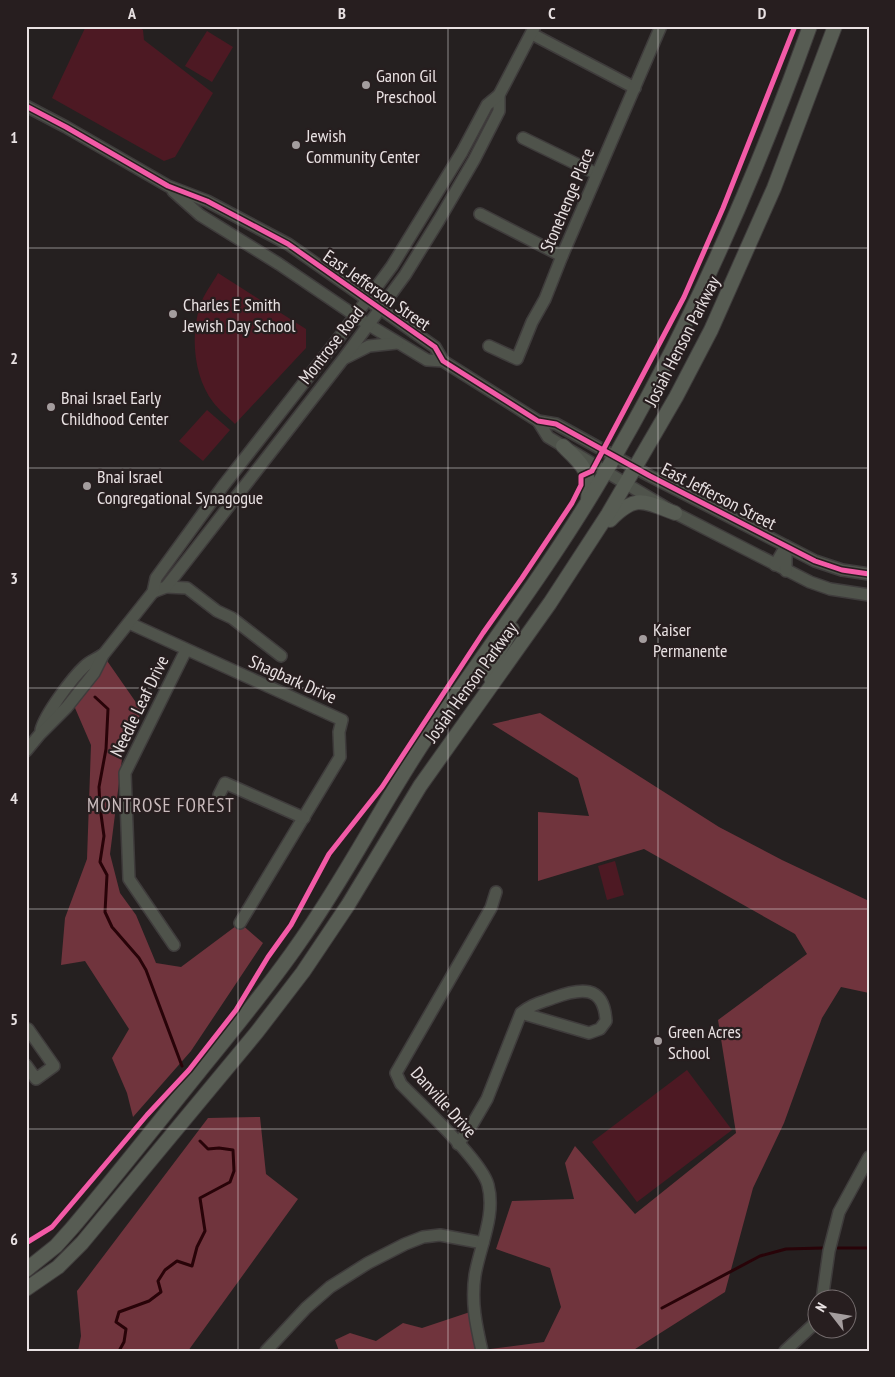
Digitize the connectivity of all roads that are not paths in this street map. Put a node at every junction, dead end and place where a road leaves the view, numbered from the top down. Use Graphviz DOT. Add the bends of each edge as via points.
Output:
graph roads {
  1 [pos="661,26"];
  2 [pos="810,26"];
  3 [pos="835,26"];
  4 [pos="533,30"];
  5 [pos="635,88"];
  6 [pos="499,96"];
  7 [pos="26,106"];
  8 [pos="523,138"];
  9 [pos="597,174"];
  10 [pos="168,186"];
  11 [pos="480,214"];
  12 [pos="562,256"];
  13 [pos="367,300"];
  14 [pos="380,310"];
  15 [pos="355,316"];
  16 [pos="369,325"];
  17 [pos="397,343"];
  18 [pos="489,346"];
  19 [pos="344,358"];
  20 [pos="443,361"];
  21 [pos="538,421"];
  22 [pos="563,446"];
  23 [pos="615,457"];
  24 [pos="635,468"];
  25 [pos="606,472"];
  26 [pos="626,484"];
  27 [pos="588,502"];
  28 [pos="675,513"];
  29 [pos="596,532"];
  30 [pos="786,546"];
  31 [pos="184,564"];
  32 [pos="775,565"];
  33 [pos="786,571"];
  34 [pos="869,574"];
  35 [pos="166,587"];
  36 [pos="187,588"];
  37 [pos="153,592"];
  38 [pos="527,594"];
  39 [pos="869,595"];
  40 [pos="129,623"];
  41 [pos="186,650"];
  42 [pos="281,656"];
  43 [pos="493,683"];
  44 [pos="26,752"];
  45 [pos="219,796"];
  46 [pos="304,818"];
  47 [pos="496,892"];
  48 [pos="240,923"];
  49 [pos="174,945"];
  50 [pos="521,1013"];
  51 [pos="26,1030"];
  52 [pos="26,1065"];
  53 [pos="458,1144"];
  54 [pos="869,1157"];
  55 [pos="482,1243"];
  56 [pos="26,1270"];
  57 [pos="26,1289"];
  58 [pos="823,1290"];
  59 [pos="808,1330"];
  60 [pos="266,1351"];
  61 [pos="482,1351"];
  62 [pos="785,1351"];
  1 -- 5 [label="street, Stonehenge Place"];
  2 -- 23 [label="main road, Josiah Henson Parkway" via="752,180 711,271 654,388"];
  3 -- 24 [label="main road, Josiah Henson Parkway" via="774,188 711,330"];
  4 -- 5 [label="street"];
  4 -- 6 [label="street, Montrose Road"];
  5 -- 9 [label="street, Stonehenge Place"];
  6 -- 13 [label="street, Montrose Road" via="487,105 431,203"];
  6 -- 14 [label="street, Montrose Road" via="499,111 474,160 420,251"];
  7 -- 10 [label="street, East Jefferson Street"];
  8 -- 9 [label="street"];
  9 -- 12 [label="street, Stonehenge Place"];
  10 -- 13 [label="street, East Jefferson Street" via="208,201 288,244"];
  10 -- 15 [label="street, East Jefferson Street" via="200,215"];
  11 -- 12 [label="street"];
  12 -- 18 [label="street, Stonehenge Place" via="517,359"];
  13 -- 14 [label="street, East Jefferson Street"];
  13 -- 15 [label="street, Montrose Road"];
  14 -- 16 [label="street, Montrose Road"];
  14 -- 20 [label="street, East Jefferson Street" via="435,347"];
  15 -- 16 [label="street, East Jefferson Street"];
  15 -- 37 [label="street, Montrose Road" via="223,486 156,578"];
  16 -- 17 [label="street, East Jefferson Street"];
  16 -- 19 [label="street, Montrose Road"];
  17 -- 19 [label="street" via="369,346"];
  17 -- 20 [label="street, East Jefferson Street" via="427,360"];
  19 -- 31 [label="street, Montrose Road"];
  20 -- 21 [label="street, East Jefferson Street"];
  21 -- 22 [label="street, East Jefferson Street" via="548,436"];
  21 -- 23 [label="street, East Jefferson Street" via="556,424"];
  22 -- 25 [label="street, East Jefferson Street"];
  22 -- 27 [label="main road" via="588,475"];
  23 -- 24 [label="street, East Jefferson Street"];
  23 -- 25 [label="main road, Josiah Henson Parkway"];
  24 -- 26 [label="main road, Josiah Henson Parkway"];
  24 -- 30 [label="street, East Jefferson Street"];
  25 -- 26 [label="street, East Jefferson Street"];
  25 -- 27 [label="main road, Josiah Henson Parkway"];
  26 -- 28 [label="street, East Jefferson Street"];
  26 -- 29 [label="main road, Josiah Henson Parkway"];
  27 -- 38 [label="main road, Josiah Henson Parkway"];
  28 -- 29 [label="main road" via="648,503 633,503 622,508"];
  28 -- 32 [label="street, East Jefferson Street"];
  29 -- 43 [label="main road, Josiah Henson Parkway"];
  30 -- 32 [label="street"];
  30 -- 33 [label="street"];
  30 -- 34 [label="street, East Jefferson Street" via="831,567"];
  31 -- 35 [label="street, Montrose Road"];
  31 -- 36 [label="street"];
  32 -- 33 [label="street, East Jefferson Street"];
  33 -- 39 [label="street, East Jefferson Street" via="830,589"];
  35 -- 36 [label="street"];
  35 -- 37 [label="street"];
  36 -- 42 [label="street"];
  37 -- 40 [label="street, Montrose Road"];
  38 -- 43 [label="main road" via="514,626 492,663"];
  38 -- 56 [label="main road, Josiah Henson Parkway" via="425,740 326,903 283,966 73,1227 56,1246"];
  40 -- 41 [label="street, Shagbark Drive"];
  40 -- 44 [label="street, Montrose Road" via="72,701"];
  41 -- 46 [label="street, Shagbark Drive" via="342,720 340,757"];
  41 -- 49 [label="street, Needle Leaf Drive" via="125,773 129,878"];
  43 -- 57 [label="main road, Josiah Henson Parkway" via="420,786 334,927 273,1012 82,1243 58,1267"];
  45 -- 46 [label="street" via="225,784"];
  46 -- 48 [label="street, Shagbark Drive"];
  47 -- 53 [label="street, Danville Drive" via="491,908 396,1073 401,1084"];
  50 -- 50 [label="street" via="530,1005 578,991 589,992 599,997 606,1007 606,1021 600,1029 589,1033"];
  50 -- 53 [label="street" via="487,1099"];
  51 -- 52 [label="street" via="54,1066 36,1079"];
  53 -- 55 [label="street, Danville Drive" via="483,1173 488,1184 488,1222"];
  54 -- 58 [label="street" via="839,1212"];
  55 -- 60 [label="street" via="440,1235 405,1244 330,1287"];
  55 -- 61 [label="street, Danville Drive" via="475,1275 473,1311"];
  59 -- 62 [label="street"];
}
